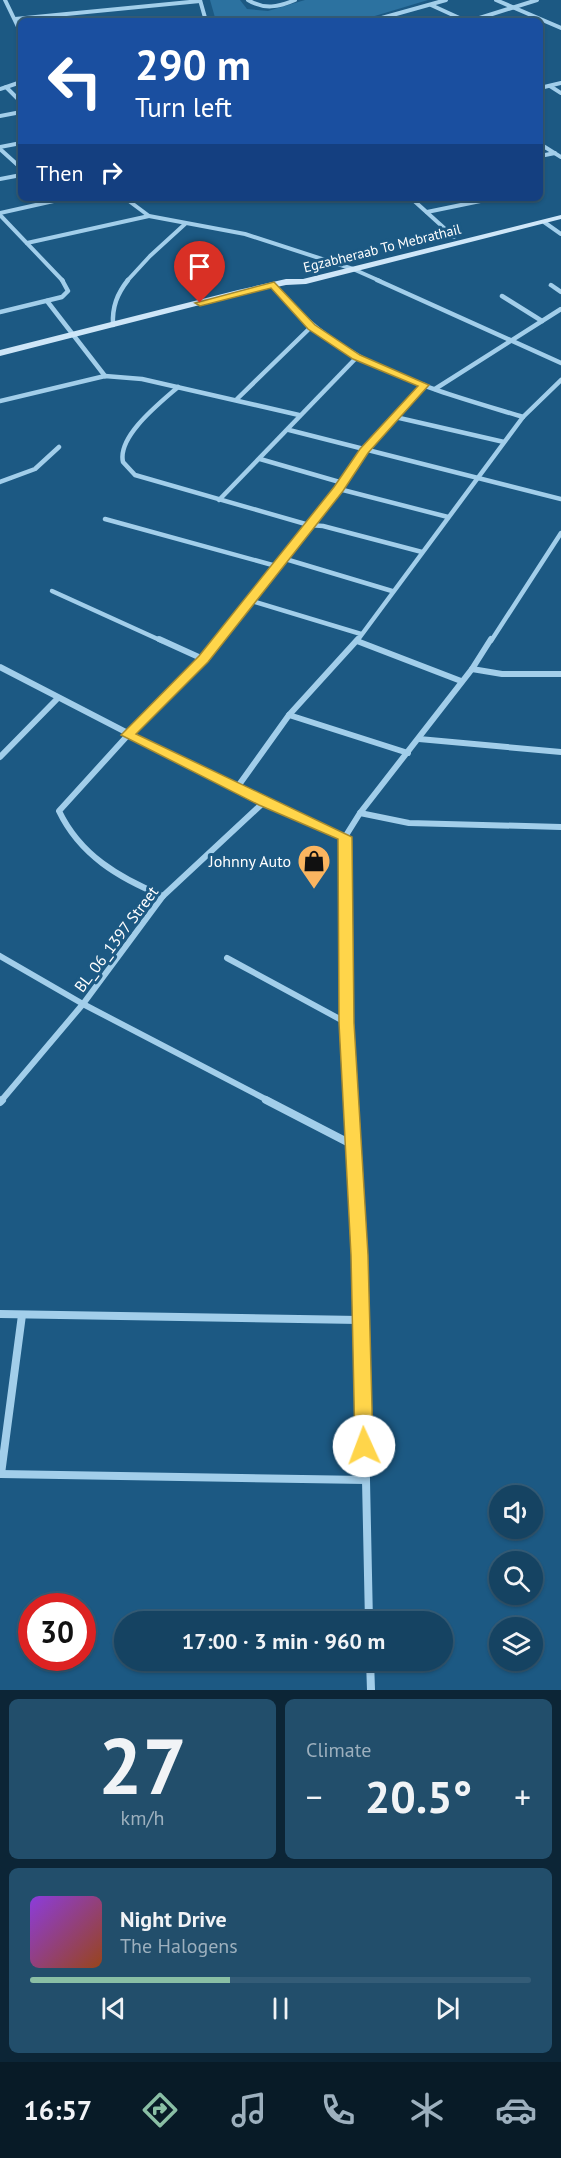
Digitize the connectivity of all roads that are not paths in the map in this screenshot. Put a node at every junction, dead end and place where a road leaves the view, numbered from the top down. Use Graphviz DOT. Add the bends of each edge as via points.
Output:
graph roads {
  1 [pos="5,0"];
  2 [pos="200,0"];
  3 [pos="248,0"];
  4 [pos="295,0"];
  5 [pos="446,0"];
  6 [pos="496,0"];
  7 [pos="537,0"];
  8 [pos="430,5"];
  9 [pos="514,7"];
  10 [pos="34,18"];
  11 [pos="205,18"];
  12 [pos="382,18"];
  13 [pos="461,18"];
  14 [pos="478,18"];
  15 [pos="539,18"];
  16 [pos="15,20"];
  17 [pos="18,20"];
  18 [pos="543,20"];
  19 [pos="18,26"];
  20 [pos="561,28"];
  21 [pos="18,83"];
  22 [pos="561,83"];
  23 [pos="550,86"];
  24 [pos="6,87"];
  25 [pos="543,87"];
  26 [pos="0,89"];
  27 [pos="561,93"];
  28 [pos="18,99"];
  29 [pos="18,113"];
  30 [pos="0,116"];
  31 [pos="18,144"];
  32 [pos="543,146"];
  33 [pos="0,148"];
  34 [pos="555,153"];
  35 [pos="543,155"];
  36 [pos="561,157"];
  37 [pos="18,165"];
  38 [pos="18,176"];
  39 [pos="0,179"];
  40 [pos="54,201"];
  41 [pos="129,201"];
  42 [pos="414,201"];
  43 [pos="480,201"];
  44 [pos="561,211"];
  45 [pos="427,212"];
  46 [pos="0,214"];
  47 [pos="149,216"];
  48 [pos="561,217"];
  49 [pos="544,222"];
  50 [pos="185,224"];
  51 [pos="561,234"];
  52 [pos="454,237"];
  53 [pos="27,243"];
  54 [pos="343,265"];
  55 [pos="353,269"];
  56 [pos="286,282"];
  57 [pos="274,285"];
  58 [pos="551,285"];
  59 [pos="561,292"];
  60 [pos="502,296"];
  61 [pos="47,301"];
  62 [pos="561,309"];
  63 [pos="1,310"];
  64 [pos="542,321"];
  65 [pos="113,325"];
  66 [pos="311,327"];
  67 [pos="74,335"];
  68 [pos="508,341"];
  69 [pos="0,352"];
  70 [pos="357,357"];
  71 [pos="561,363"];
  72 [pos="105,376"];
  73 [pos="561,380"];
  74 [pos="424,385"];
  75 [pos="178,387"];
  76 [pos="435,388"];
  77 [pos="237,399"];
  78 [pos="0,401"];
  79 [pos="299,415"];
  80 [pos="395,417"];
  81 [pos="523,417"];
  82 [pos="289,430"];
  83 [pos="504,442"];
  84 [pos="59,447"];
  85 [pos="364,451"];
  86 [pos="260,459"];
  87 [pos="476,478"];
  88 [pos="0,482"];
  89 [pos="343,483"];
  90 [pos="339,489"];
  91 [pos="561,499"];
  92 [pos="219,500"];
  93 [pos="448,517"];
  94 [pos="105,519"];
  95 [pos="309,525"];
  96 [pos="561,533"];
  97 [pos="422,552"];
  98 [pos="282,558"];
  99 [pos="276,566"];
  100 [pos="52,591"];
  101 [pos="392,591"];
  102 [pos="252,601"];
  103 [pos="361,634"];
  104 [pos="357,641"];
  105 [pos="203,659"];
  106 [pos="0,667"];
  107 [pos="472,669"];
  108 [pos="561,674"];
  109 [pos="461,681"];
  110 [pos="57,699"];
  111 [pos="289,715"];
  112 [pos="128,735"];
  113 [pos="419,739"];
  114 [pos="561,752"];
  115 [pos="408,753"];
  116 [pos="0,757"];
  117 [pos="236,789"];
  118 [pos="264,802"];
  119 [pos="360,813"];
  120 [pos="561,827"];
  121 [pos="345,837"];
  122 [pos="163,896"];
  123 [pos="0,956"];
  124 [pos="227,958"];
  125 [pos="83,1004"];
  126 [pos="347,1023"];
  127 [pos="0,1102"];
  128 [pos="353,1145"];
  129 [pos="0,1314"];
  130 [pos="22,1315"];
  131 [pos="359,1320"];
  132 [pos="1,1474"];
  133 [pos="366,1480"];
  134 [pos="369,1611"];
  135 [pos="370,1671"];
  136 [pos="371,1690"];
  1 -- 16 [label="street"];
  2 -- 10 [label="street"];
  2 -- 11 [label="street"];
  3 -- 4 [label="street" via="257,6 271,7"];
  5 -- 8 [label="street"];
  6 -- 9 [label="street"];
  7 -- 9 [label="street"];
  8 -- 12 [label="street"];
  8 -- 13 [label="street"];
  9 -- 14 [label="street"];
  9 -- 15 [label="street"];
  16 -- 17 [label="street"];
  16 -- 19 [label="street"];
  18 -- 20 [label="street"];
  21 -- 24 [label="street"];
  22 -- 23 [label="street"];
  23 -- 25 [label="street"];
  23 -- 27 [label="street"];
  24 -- 26 [label="street"];
  24 -- 28 [label="street"];
  29 -- 30 [label="street"];
  31 -- 33 [label="street"];
  32 -- 34 [label="street"];
  33 -- 37 [label="street"];
  34 -- 35 [label="street"];
  34 -- 36 [label="street"];
  38 -- 39 [label="street"];
  40 -- 46 [label="street"];
  41 -- 47 [label="street"];
  42 -- 45 [label="street"];
  43 -- 45 [label="street"];
  44 -- 52 [label="main road"];
  45 -- 52 [label="street"];
  46 -- 53 [label="street"];
  47 -- 50 [label="street"];
  47 -- 53 [label="street"];
  48 -- 49 [label="main road, Egzabheraab To Mebrathail"];
  49 -- 51 [label="street"];
  49 -- 55 [label="main road, Egzabheraab To Mebrathail"];
  50 -- 54 [label="street" via="245,234"];
  50 -- 65 [label="street" via="139,267 113,309"];
  52 -- 54 [label="main road"];
  53 -- 61 [label="street" via="67,286 66,294"];
  54 -- 55 [label="street"];
  54 -- 56 [label="main road"];
  55 -- 56 [label="main road, Egzabheraab To Mebrathail" via="303,282"];
  55 -- 68 [label="street"];
  56 -- 57 [label="main road, Egzabheraab To Mebrathail"];
  57 -- 65 [label="main road, Egzabheraab To Mebrathail"];
  57 -- 66 [label="street"];
  58 -- 59 [label="street"];
  60 -- 64 [label="street"];
  61 -- 63 [label="street"];
  61 -- 67 [label="street"];
  62 -- 64 [label="street"];
  64 -- 68 [label="street"];
  65 -- 67 [label="main road, Egzabheraab To Mebrathail"];
  66 -- 70 [label="street"];
  66 -- 77 [label="street"];
  67 -- 69 [label="main road, Egzabheraab To Mebrathail"];
  67 -- 72 [label="street"];
  68 -- 71 [label="street"];
  68 -- 76 [label="street"];
  70 -- 74 [label="street"];
  70 -- 79 [label="street"];
  72 -- 75 [label="street"];
  72 -- 78 [label="street"];
  73 -- 81 [label="street"];
  74 -- 76 [label="street"];
  74 -- 80 [label="street"];
  75 -- 77 [label="street"];
  75 -- 92 [label="street" via="154,408 126,445 122,457 125,467 160,484"];
  76 -- 81 [label="street"];
  77 -- 79 [label="street"];
  79 -- 82 [label="street"];
  80 -- 83 [label="street"];
  80 -- 85 [label="street"];
  81 -- 83 [label="street"];
  82 -- 85 [label="street"];
  82 -- 86 [label="street"];
  83 -- 87 [label="street"];
  84 -- 88 [label="street" via="34,469"];
  85 -- 87 [label="street"];
  85 -- 89 [label="street"];
  86 -- 89 [label="street"];
  86 -- 92 [label="street"];
  87 -- 91 [label="street"];
  87 -- 93 [label="street"];
  89 -- 90 [label="street"];
  90 -- 93 [label="street"];
  90 -- 95 [label="street"];
  92 -- 95 [label="street"];
  93 -- 97 [label="street"];
  94 -- 99 [label="street"];
  95 -- 97 [label="street"];
  95 -- 98 [label="street"];
  96 -- 107 [label="street"];
  97 -- 101 [label="street"];
  98 -- 99 [label="street"];
  98 -- 101 [label="street"];
  99 -- 102 [label="street"];
  100 -- 105 [label="street"];
  101 -- 103 [label="street"];
  102 -- 103 [label="street"];
  102 -- 105 [label="street"];
  103 -- 104 [label="street"];
  104 -- 109 [label="street"];
  104 -- 111 [label="street"];
  105 -- 112 [label="street"];
  106 -- 110 [label="street"];
  107 -- 108 [label="street" via="502,674"];
  107 -- 109 [label="street"];
  109 -- 113 [label="street"];
  110 -- 112 [label="street"];
  110 -- 116 [label="street"];
  111 -- 115 [label="street"];
  111 -- 117 [label="street"];
  112 -- 117 [label="street"];
  112 -- 122 [label="street" via="59,811 86,853"];
  113 -- 114 [label="street"];
  113 -- 115 [label="street"];
  115 -- 119 [label="street"];
  117 -- 118 [label="street"];
  118 -- 121 [label="street"];
  118 -- 122 [label="street, BL_06_1397 Street"];
  119 -- 120 [label="street" via="409,823"];
  119 -- 121 [label="street"];
  121 -- 126 [label="street"];
  122 -- 125 [label="street, BL_06_1397 Street"];
  123 -- 125 [label="street"];
  124 -- 126 [label="street"];
  125 -- 127 [label="street, BL_06_1397 Street"];
  125 -- 128 [label="street"];
  126 -- 128 [label="street"];
  128 -- 131 [label="street"];
  129 -- 130 [label="street"];
  130 -- 131 [label="street"];
  130 -- 132 [label="street"];
  131 -- 133 [label="street"];
  132 -- 133 [label="street"];
  133 -- 134 [label="street"];
  135 -- 136 [label="street"];
}
